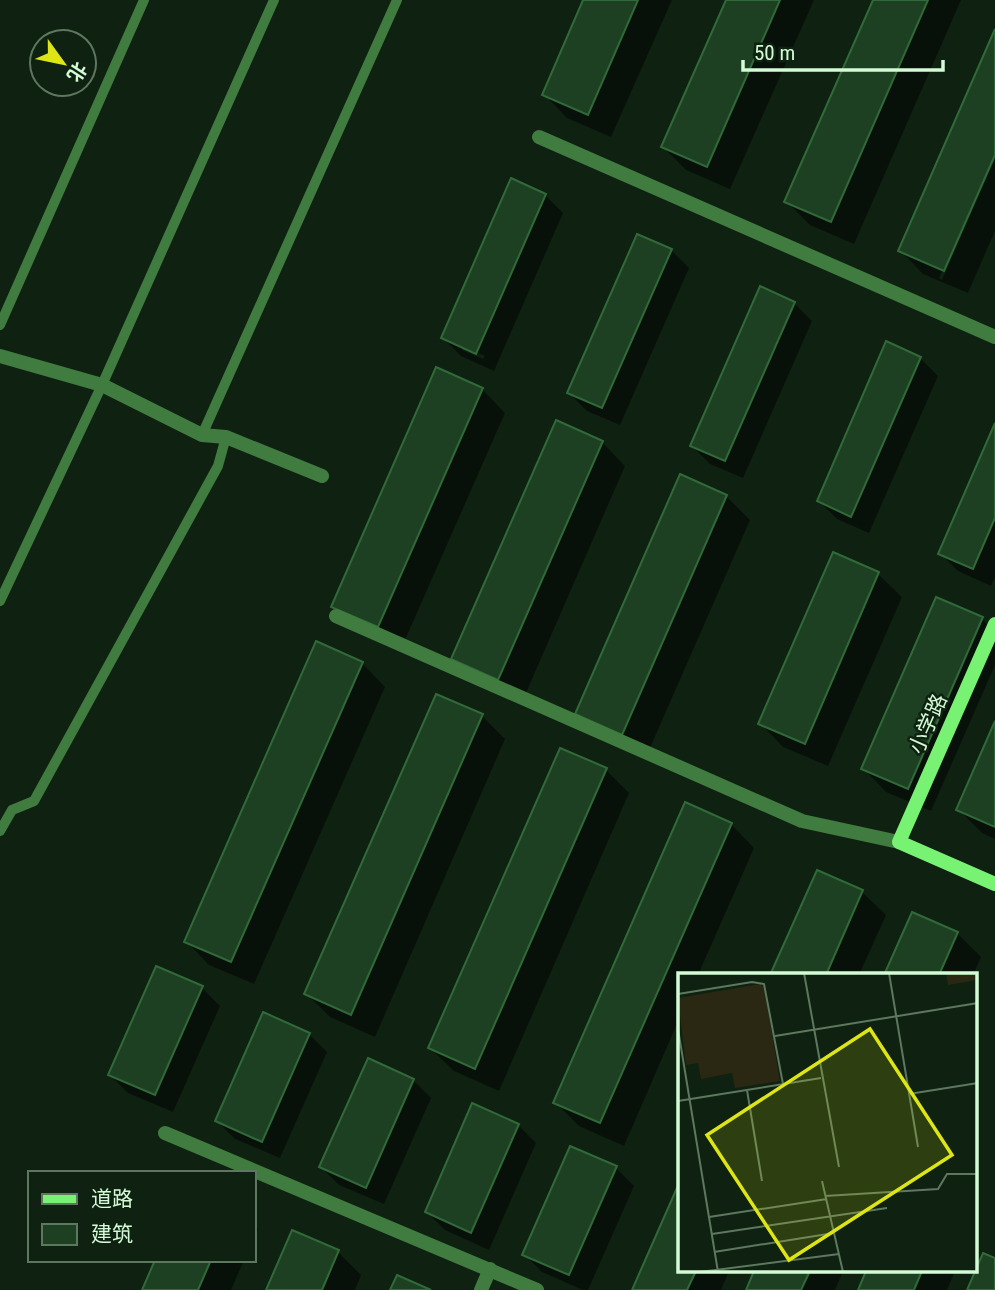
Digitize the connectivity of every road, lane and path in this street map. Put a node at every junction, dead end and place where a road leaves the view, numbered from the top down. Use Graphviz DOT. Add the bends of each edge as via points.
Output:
graph roads {
  1 [pos="144,0"];
  2 [pos="274,0"];
  3 [pos="397,0"];
  4 [pos="539,137"];
  5 [pos="0,325"];
  6 [pos="995,337"];
  7 [pos="0,356"];
  8 [pos="102,386"];
  9 [pos="202,435"];
  10 [pos="226,437"];
  11 [pos="322,476"];
  12 [pos="0,601"];
  13 [pos="335,617"];
  14 [pos="995,624"];
  15 [pos="0,831"];
  16 [pos="899,842"];
  17 [pos="995,884"];
  18 [pos="165,1133"];
  19 [pos="256,1171"];
  20 [pos="256,1171"];
  21 [pos="490,1269"];
  22 [pos="481,1290"];
  23 [pos="537,1290"];
  1 -- 5 [label="lane"];
  2 -- 8 [label="lane"];
  3 -- 9 [label="lane"];
  4 -- 6 [label="street"];
  7 -- 8 [label="street"];
  8 -- 9 [label="street"];
  8 -- 12 [label="lane"];
  9 -- 10 [label="street"];
  10 -- 11 [label="street"];
  10 -- 15 [label="lane" via="218,466 34,801 12,810"];
  13 -- 16 [label="street" via="802,821"];
  14 -- 16 [label="street, 小学路"];
  16 -- 17 [label="street"];
  18 -- 20 [label="street"];
  19 -- 21 [label="street"];
  21 -- 22 [label="street"];
  21 -- 23 [label="street"];
}
